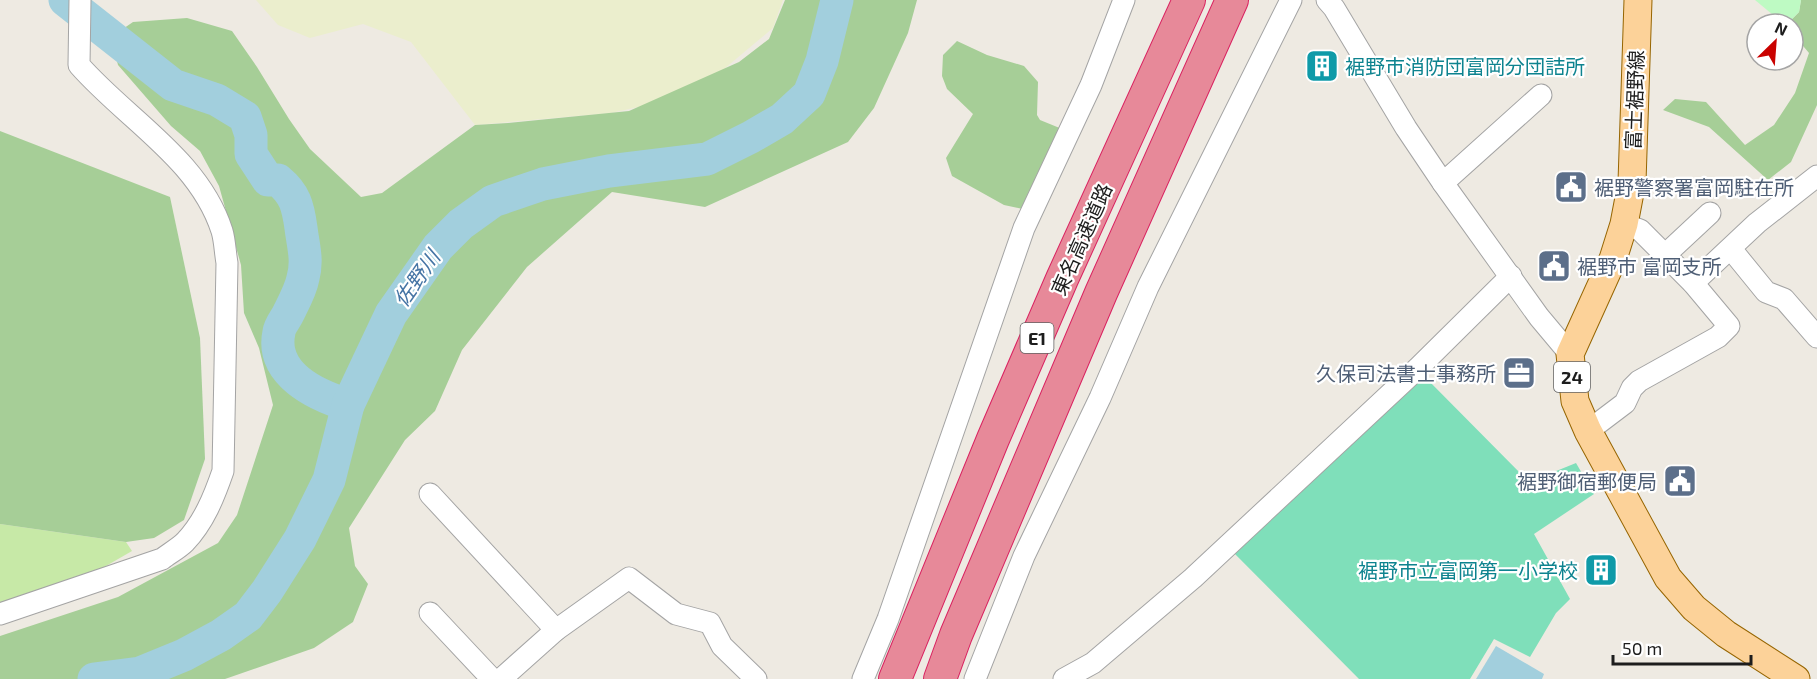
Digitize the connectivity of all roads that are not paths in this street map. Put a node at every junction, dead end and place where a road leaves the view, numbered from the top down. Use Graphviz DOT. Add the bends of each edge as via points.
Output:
graph roads {
  1 [pos="80,0"];
  2 [pos="1124,0"];
  3 [pos="1188,0"];
  4 [pos="1232,0"];
  5 [pos="1291,0"];
  6 [pos="1327,0"];
  7 [pos="1638,0"];
  8 [pos="1541,95"];
  9 [pos="1817,176"];
  10 [pos="1443,183"];
  11 [pos="1710,213"];
  12 [pos="1624,224"];
  13 [pos="1731,249"];
  14 [pos="1665,255"];
  15 [pos="1511,276"];
  16 [pos="1693,283"];
  17 [pos="1817,337"];
  18 [pos="1570,354"];
  19 [pos="1588,431"];
  20 [pos="430,494"];
  21 [pos="430,612"];
  22 [pos="0,614"];
  23 [pos="556,630"];
  24 [pos="492,679"];
  25 [pos="501,679"];
  26 [pos="756,679"];
  27 [pos="863,679"];
  28 [pos="895,679"];
  29 [pos="939,679"];
  30 [pos="975,679"];
  31 [pos="1064,679"];
  32 [pos="1796,679"];
  1 -- 22 [label="street" via="79,65 185,167 206,197 222,231 227,263 223,471 203,519 184,543 162,559"];
  2 -- 27 [label="street" via="1091,85 1024,228 888,619"];
  3 -- 28 [label="highway, 東名高速道路 / E1" via="1062,279"];
  4 -- 29 [label="highway, 東名高速道路 / E1" via="1101,293"];
  5 -- 30 [label="street" via="1148,287 1024,556"];
  6 -- 10 [label="street"];
  7 -- 12 [label="main road, 富士裾野線 / 24" via="1632,182"];
  8 -- 10 [label="street"];
  9 -- 13 [label="street"];
  10 -- 15 [label="street"];
  11 -- 14 [label="street"];
  12 -- 14 [label="street" via="1640,230"];
  12 -- 18 [label="main road, 富士裾野線 / 24" via="1613,259"];
  13 -- 16 [label="street"];
  13 -- 17 [label="street" via="1766,292 1787,301"];
  14 -- 16 [label="street"];
  15 -- 18 [label="street"];
  15 -- 31 [label="street" via="1192,578 1093,663"];
  16 -- 19 [label="street" via="1729,326 1718,337 1639,381 1625,403"];
  18 -- 19 [label="main road, 24" via="1575,400"];
  19 -- 32 [label="main road, 24" via="1668,578 1694,608 1726,634"];
  20 -- 23 [label="street"];
  21 -- 24 [label="street"];
  23 -- 25 [label="street"];
  23 -- 26 [label="street" via="629,578 675,614 710,623 722,646"];
}
